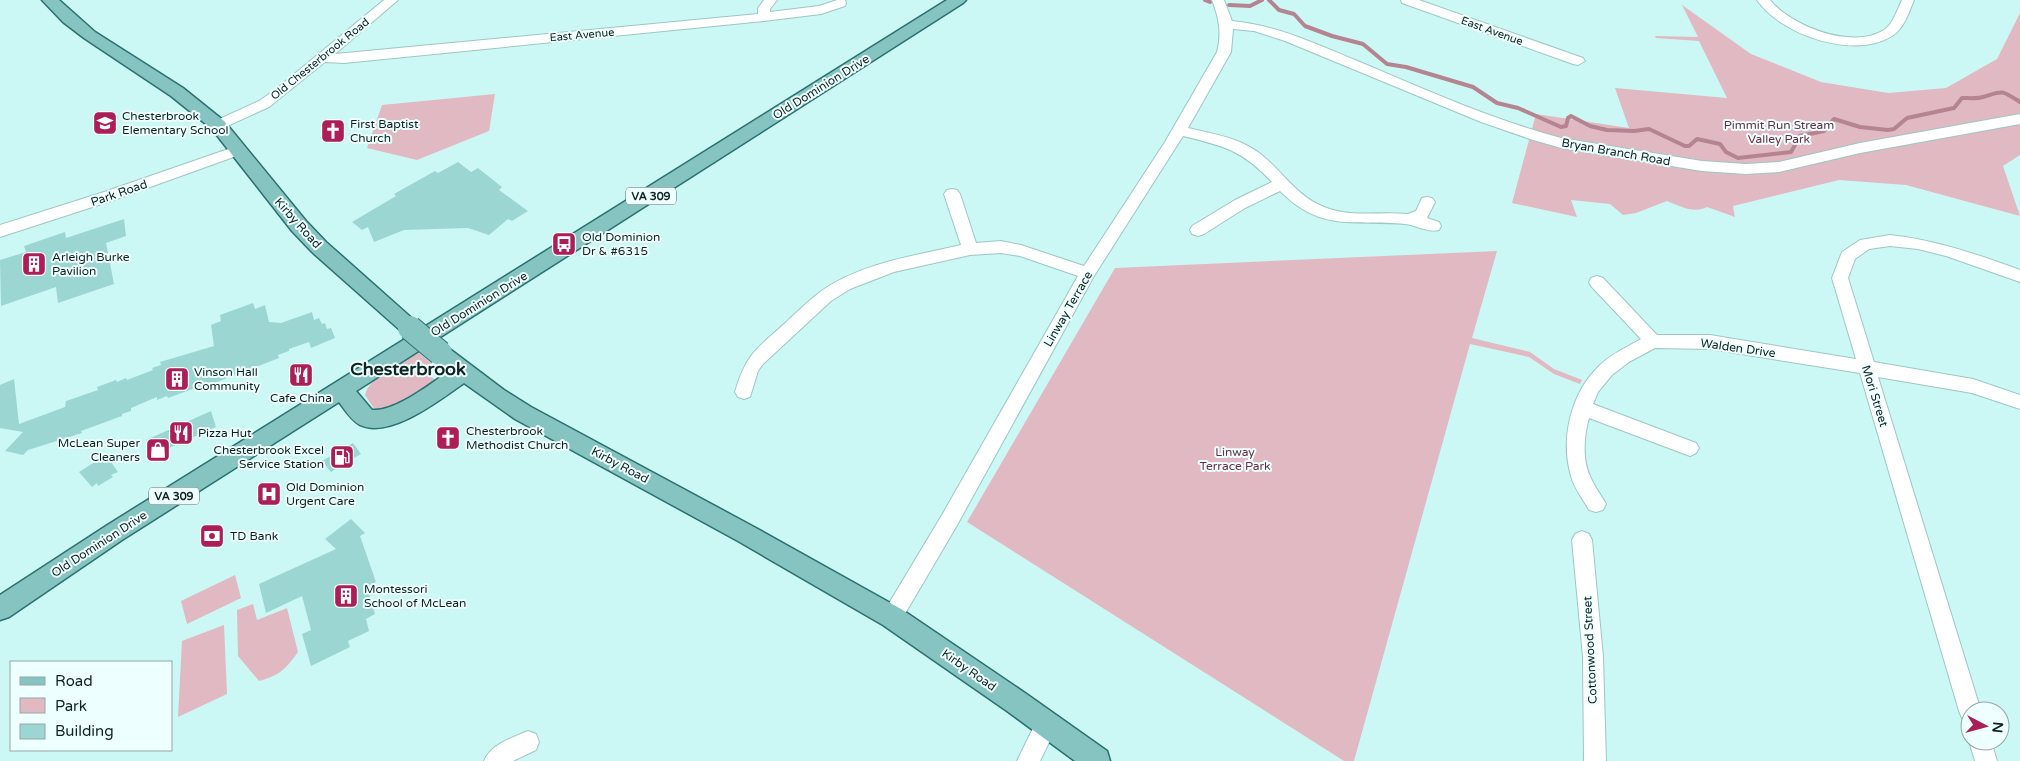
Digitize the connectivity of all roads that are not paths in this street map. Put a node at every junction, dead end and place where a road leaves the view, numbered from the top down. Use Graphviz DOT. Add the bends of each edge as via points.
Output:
graph roads {
  1 [pos="50,0"];
  2 [pos="392,0"];
  3 [pos="771,0"];
  4 [pos="958,0"];
  5 [pos="1218,0"];
  6 [pos="1407,0"];
  7 [pos="1763,0"];
  8 [pos="1908,0"];
  9 [pos="840,4"];
  10 [pos="764,17"];
  11 [pos="1227,24"];
  12 [pos="324,58"];
  13 [pos="1578,60"];
  14 [pos="2020,119"];
  15 [pos="218,125"];
  16 [pos="1179,130"];
  17 [pos="237,151"];
  18 [pos="1281,184"];
  19 [pos="952,194"];
  20 [pos="1427,202"];
  21 [pos="1409,219"];
  22 [pos="1433,226"];
  23 [pos="1198,230"];
  24 [pos="0,231"];
  25 [pos="970,249"];
  26 [pos="1088,274"];
  27 [pos="2020,276"];
  28 [pos="1597,282"];
  29 [pos="1653,341"];
  30 [pos="1866,368"];
  31 [pos="464,371"];
  32 [pos="343,390"];
  33 [pos="744,392"];
  34 [pos="2020,402"];
  35 [pos="1583,408"];
  36 [pos="1690,448"];
  37 [pos="1596,504"];
  38 [pos="1582,540"];
  39 [pos="0,609"];
  40 [pos="892,617"];
  41 [pos="1967,701"];
  42 [pos="1047,724"];
  43 [pos="528,742"];
  44 [pos="495,761"];
  45 [pos="1028,761"];
  46 [pos="1097,761"];
  47 [pos="1594,761"];
  1 -- 15 [label="main road, Kirby Road" via="84,32 183,95"];
  2 -- 12 [label="street, Old Chesterbrook Road"];
  3 -- 10 [label="street" via="764,8"];
  4 -- 32 [label="main road, Old Dominion Drive / VA 309"];
  5 -- 11 [label="street, Linway Terrace"];
  6 -- 13 [label="street, East Avenue"];
  7 -- 8 [label="street" via="1772,12 1807,31 1860,40 1890,32"];
  9 -- 10 [label="street, East Avenue" via="821,10"];
  10 -- 12 [label="street, East Avenue" via="344,59"];
  11 -- 14 [label="street, Bryan Branch Road" via="1255,27 1290,38 1535,136 1702,166 1778,167 1860,148"];
  11 -- 16 [label="street, Linway Terrace" via="1224,52"];
  12 -- 15 [label="street, Old Chesterbrook Road" via="264,104"];
  15 -- 17 [label="main road, Kirby Road"];
  16 -- 18 [label="street" via="1247,151"];
  16 -- 26 [label="street, Linway Terrace"];
  17 -- 24 [label="street, Park Road"];
  17 -- 31 [label="main road, Kirby Road, bridge" via="319,247"];
  18 -- 21 [label="street" via="1297,200 1337,218"];
  18 -- 23 [label="street"];
  19 -- 25 [label="street"];
  20 -- 21 [label="street" via="1423,214"];
  21 -- 22 [label="street"];
  25 -- 26 [label="street" via="1016,250"];
  25 -- 33 [label="street" via="875,272 825,296 757,359"];
  26 -- 40 [label="street, Linway Terrace"];
  27 -- 30 [label="street, Mori Street" via="1920,243 1877,242 1852,252 1844,259 1840,278"];
  28 -- 29 [label="street"];
  29 -- 30 [label="street, Walden Drive" via="1710,342"];
  29 -- 35 [label="street, Walden Drive" via="1606,370 1591,387"];
  30 -- 34 [label="street, Walden Drive" via="1973,386"];
  30 -- 41 [label="street, Mori Street"];
  31 -- 32 [label="main road" via="417,402 381,420 368,419"];
  31 -- 40 [label="main road, Kirby Road" via="523,413"];
  32 -- 39 [label="main road, Old Dominion Drive / VA 309" via="114,533"];
  35 -- 36 [label="street"];
  35 -- 37 [label="street, Walden Drive" via="1576,431 1576,454 1580,477"];
  38 -- 47 [label="street, Cottonwood Street" via="1593,658"];
  40 -- 42 [label="main road, Kirby Road"];
  42 -- 45 [label="street"];
  42 -- 46 [label="main road, Kirby Road"];
  43 -- 44 [label="street"];
}
